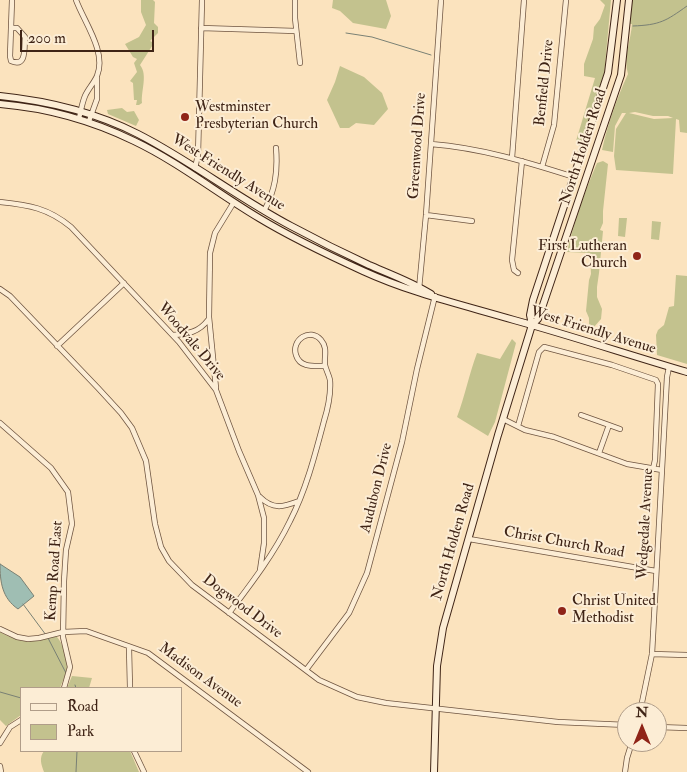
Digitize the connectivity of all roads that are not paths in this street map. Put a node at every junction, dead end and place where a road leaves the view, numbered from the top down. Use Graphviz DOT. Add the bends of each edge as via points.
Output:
graph roads {
  1 [pos="12,0"];
  2 [pos="76,0"];
  3 [pos="202,0"];
  4 [pos="296,0"];
  5 [pos="441,0"];
  6 [pos="524,0"];
  7 [pos="566,0"];
  8 [pos="617,0"];
  9 [pos="628,0"];
  10 [pos="11,28"];
  11 [pos="201,28"];
  12 [pos="296,31"];
  13 [pos="300,63"];
  14 [pos="97,78"];
  15 [pos="0,96"];
  16 [pos="0,104"];
  17 [pos="81,111"];
  18 [pos="92,114"];
  19 [pos="79,118"];
  20 [pos="89,122"];
  21 [pos="431,144"];
  22 [pos="276,148"];
  23 [pos="512,158"];
  24 [pos="522,161"];
  25 [pos="542,167"];
  26 [pos="195,168"];
  27 [pos="191,174"];
  28 [pos="574,177"];
  29 [pos="0,202"];
  30 [pos="234,202"];
  31 [pos="264,211"];
  32 [pos="426,215"];
  33 [pos="472,221"];
  34 [pos="518,273"];
  35 [pos="124,283"];
  36 [pos="0,290"];
  37 [pos="418,290"];
  38 [pos="435,296"];
  39 [pos="209,319"];
  40 [pos="532,325"];
  41 [pos="172,335"];
  42 [pos="57,346"];
  43 [pos="325,366"];
  44 [pos="669,367"];
  45 [pos="687,372"];
  46 [pos="216,390"];
  47 [pos="581,415"];
  48 [pos="503,419"];
  49 [pos="0,423"];
  50 [pos="609,425"];
  51 [pos="518,426"];
  52 [pos="620,429"];
  53 [pos="599,453"];
  54 [pos="653,469"];
  55 [pos="662,470"];
  56 [pos="258,496"];
  57 [pos="299,501"];
  58 [pos="469,539"];
  59 [pos="260,570"];
  60 [pos="656,571"];
  61 [pos="229,613"];
  62 [pos="0,629"];
  63 [pos="63,632"];
  64 [pos="129,648"];
  65 [pos="652,654"];
  66 [pos="687,655"];
  67 [pos="306,670"];
  68 [pos="64,687"];
  69 [pos="130,687"];
  70 [pos="642,702"];
  71 [pos="436,708"];
  72 [pos="20,721"];
  73 [pos="617,725"];
  74 [pos="667,727"];
  75 [pos="687,728"];
  76 [pos="0,743"];
  77 [pos="134,752"];
  78 [pos="628,752"];
  79 [pos="0,766"];
  80 [pos="1,772"];
  81 [pos="144,772"];
  82 [pos="308,772"];
  83 [pos="434,772"];
  84 [pos="625,772"];
  1 -- 10 [label="street"];
  2 -- 14 [label="street" via="99,56"];
  3 -- 11 [label="street"];
  4 -- 12 [label="street"];
  5 -- 21 [label="street, Greenwood Drive"];
  6 -- 23 [label="street"];
  7 -- 25 [label="street, Benfield Drive" via="554,125"];
  8 -- 28 [label="main road, North Holden Road" via="608,73"];
  9 -- 40 [label="main road, North Holden Road" via="621,75 543,306"];
  10 -- 10 [label="street" via="10,61 21,62 25,37 16,28"];
  11 -- 12 [label="street"];
  11 -- 26 [label="street"];
  12 -- 13 [label="street"];
  14 -- 17 [label="street" via="85,96"];
  14 -- 18 [label="street" via="97,99"];
  15 -- 17 [label="main road, West Friendly Avenue"];
  16 -- 19 [label="main road, West Friendly Avenue"];
  17 -- 18 [label="main road, West Friendly Avenue"];
  17 -- 19 [label="street"];
  18 -- 20 [label="street"];
  18 -- 26 [label="main road, West Friendly Avenue" via="137,134"];
  19 -- 20 [label="main road, West Friendly Avenue"];
  20 -- 27 [label="main road, West Friendly Avenue" via="134,141"];
  21 -- 23 [label="street" via="482,150"];
  21 -- 32 [label="street, Greenwood Drive"];
  22 -- 31 [label="street" via="276,181"];
  23 -- 24 [label="street"];
  24 -- 25 [label="street"];
  24 -- 34 [label="street" via="512,260"];
  25 -- 28 [label="street"];
  26 -- 27 [label="street"];
  26 -- 31 [label="main road, West Friendly Avenue"];
  27 -- 30 [label="main road, West Friendly Avenue"];
  28 -- 40 [label="main road, North Holden Road" via="533,300"];
  29 -- 35 [label="street, Woodvale Drive" via="33,206 59,217"];
  30 -- 37 [label="main road, West Friendly Avenue" via="364,272"];
  30 -- 39 [label="street" via="215,233 210,253"];
  31 -- 37 [label="main road, West Friendly Avenue"];
  32 -- 33 [label="street"];
  32 -- 37 [label="street, Greenwood Drive"];
  35 -- 41 [label="street, Woodvale Drive"];
  35 -- 42 [label="street"];
  36 -- 42 [label="street, Dogwood Drive" via="10,296"];
  37 -- 38 [label="main road, West Friendly Avenue"];
  38 -- 40 [label="main road, West Friendly Avenue"];
  38 -- 67 [label="street, Audubon Drive" via="402,442 367,573 349,613"];
  39 -- 41 [label="street" via="194,332"];
  39 -- 46 [label="street"];
  40 -- 44 [label="main road, West Friendly Avenue"];
  40 -- 48 [label="main road, North Holden Road"];
  41 -- 46 [label="street, Woodvale Drive"];
  42 -- 61 [label="street, Dogwood Drive" via="132,428 146,461 158,538 169,561 192,585"];
  43 -- 43 [label="street" via="325,348 320,338 308,335 299,339 295,352 299,361"];
  43 -- 57 [label="street" via="330,381 327,412"];
  44 -- 45 [label="main road, West Friendly Avenue"];
  44 -- 55 [label="street, Wedgedale Avenue"];
  46 -- 56 [label="street, Woodvale Drive"];
  47 -- 50 [label="street"];
  48 -- 51 [label="street"];
  48 -- 58 [label="main road, North Holden Road"];
  49 -- 63 [label="street, Kemp Road East" via="51,468 68,492 72,524 66,550"];
  50 -- 52 [label="street"];
  50 -- 53 [label="street"];
  51 -- 53 [label="street"];
  51 -- 54 [label="street" via="539,352 544,346 612,365 656,380 658,384"];
  53 -- 54 [label="street" via="627,464"];
  54 -- 55 [label="street"];
  55 -- 60 [label="street, Wedgedale Avenue"];
  56 -- 57 [label="street" via="277,506"];
  56 -- 59 [label="street, Woodvale Drive" via="264,518"];
  57 -- 59 [label="street" via="277,546"];
  58 -- 60 [label="street, Christ Church Road"];
  58 -- 71 [label="main road, North Holden Road" via="440,642"];
  59 -- 61 [label="street"];
  60 -- 65 [label="street, Wedgedale Avenue"];
  61 -- 67 [label="street, Dogwood Drive"];
  62 -- 63 [label="street, Madison Avenue" via="28,639"];
  63 -- 64 [label="street, Madison Avenue" via="86,631"];
  63 -- 68 [label="street, Kemp Road East" via="70,667"];
  64 -- 69 [label="street"];
  64 -- 82 [label="street, Madison Avenue" via="148,653"];
  65 -- 66 [label="street"];
  65 -- 70 [label="street, Wedgedale Avenue"];
  67 -- 71 [label="street, Dogwood Drive" via="319,680 357,697"];
  71 -- 73 [label="street, Dogwood Drive" via="558,722"];
  71 -- 83 [label="main road, North Holden Road"];
  72 -- 76 [label="street" via="10,727"];
  74 -- 75 [label="street"];
  77 -- 81 [label="street"];
  78 -- 84 [label="street"];
  79 -- 80 [label="street"];
}
